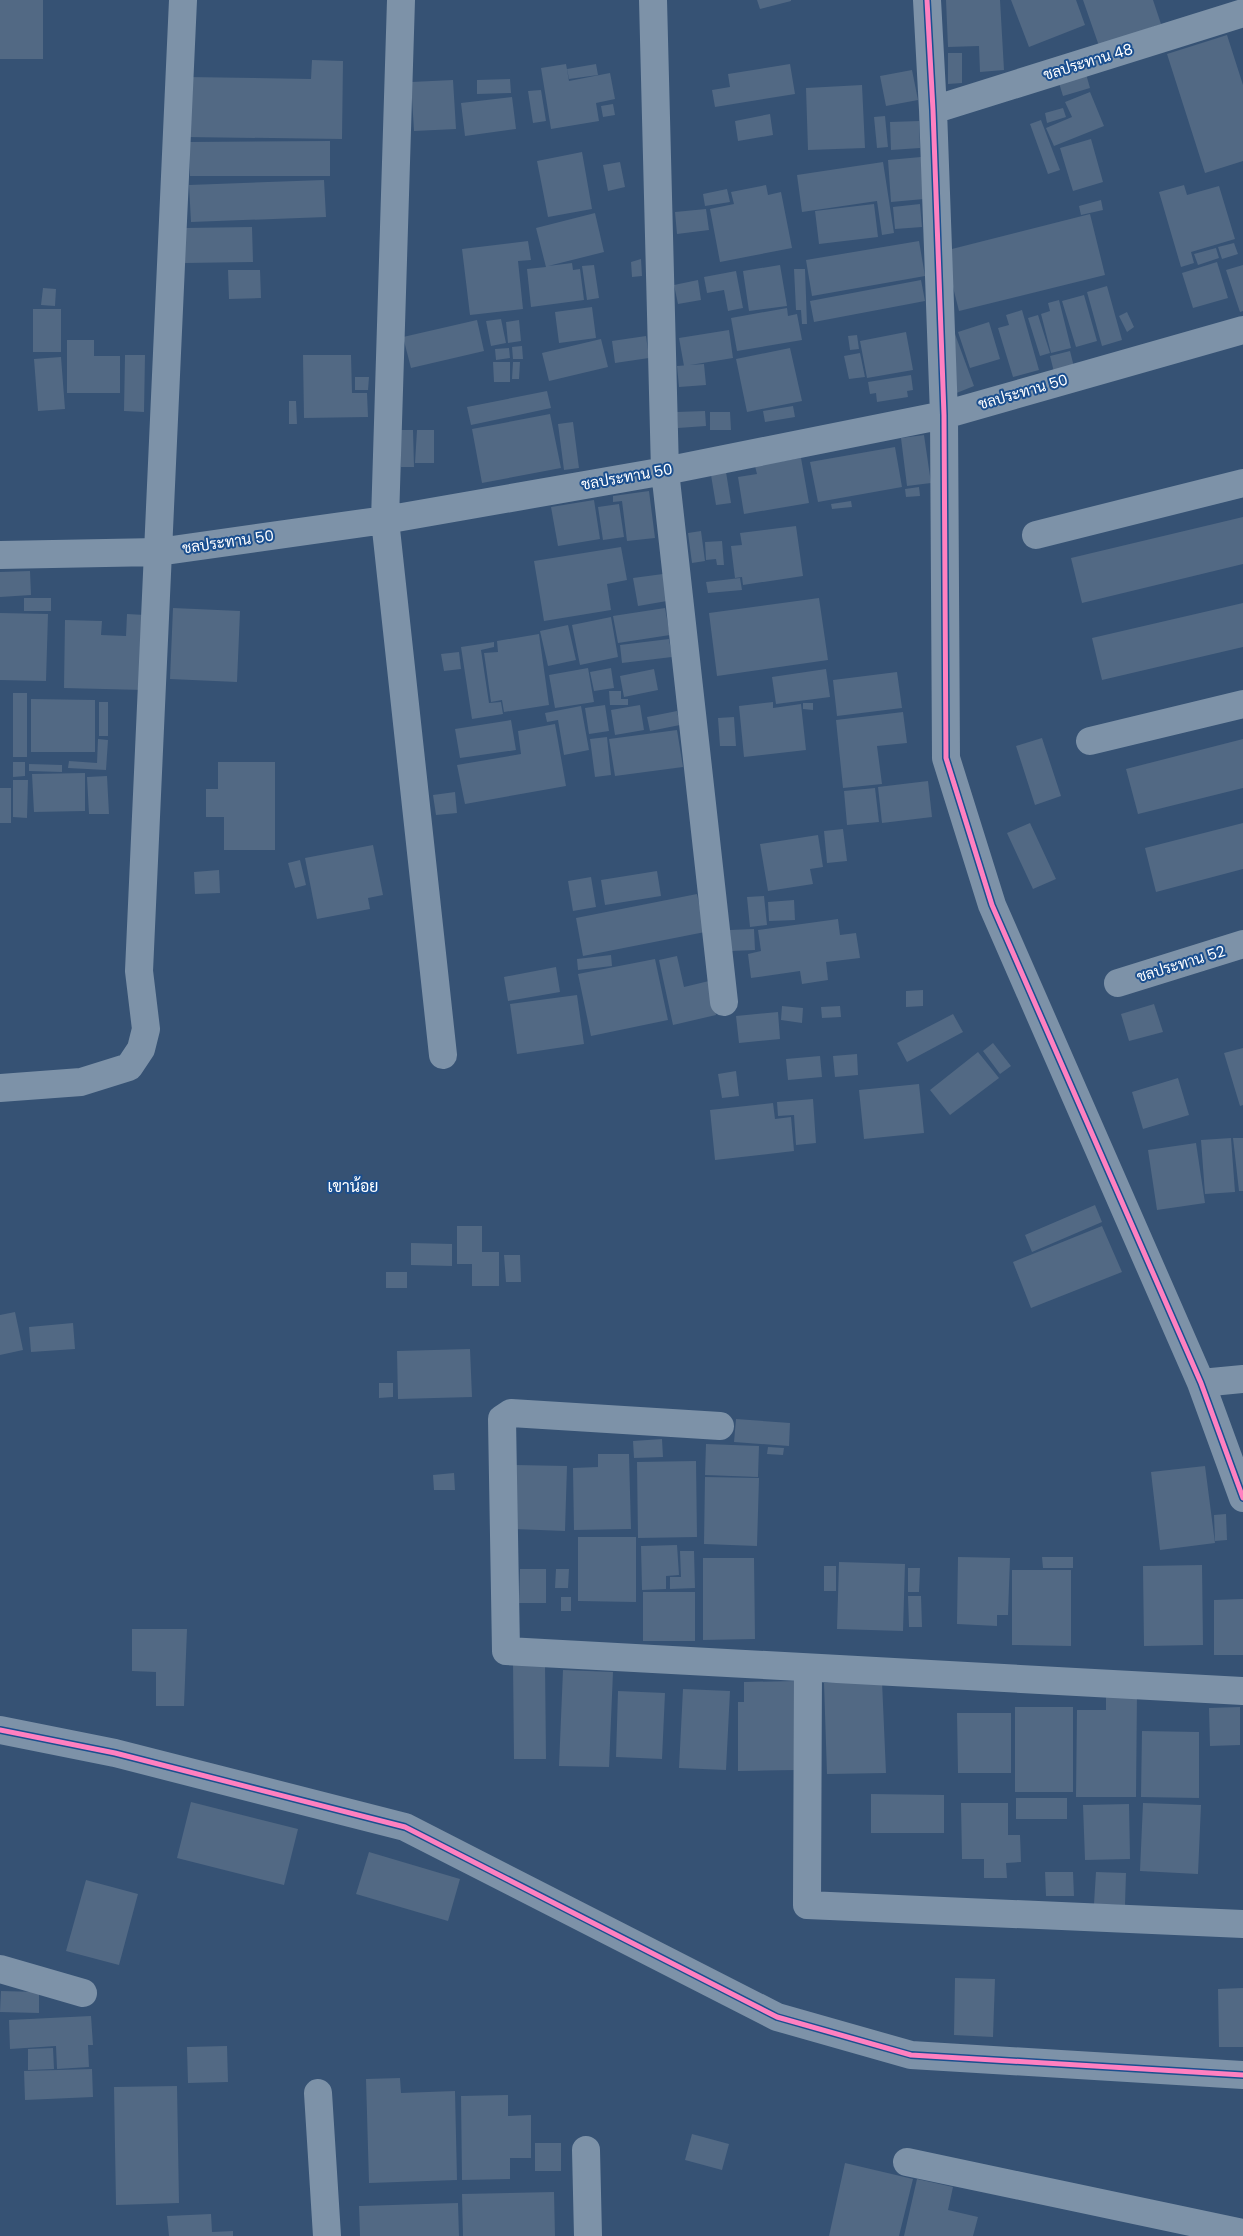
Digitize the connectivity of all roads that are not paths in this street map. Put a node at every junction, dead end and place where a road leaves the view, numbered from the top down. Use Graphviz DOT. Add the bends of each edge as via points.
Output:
graph roads {
  1 [pos="183,0"];
  2 [pos="401,0"];
  3 [pos="653,0"];
  4 [pos="927,0"];
  5 [pos="1243,13"];
  6 [pos="933,110"];
  7 [pos="1243,330"];
  8 [pos="944,415"];
  9 [pos="665,471"];
  10 [pos="1243,483"];
  11 [pos="385,520"];
  12 [pos="1036,535"];
  13 [pos="158,552"];
  14 [pos="0,555"];
  15 [pos="1243,704"];
  16 [pos="1090,741"];
  17 [pos="1243,944"];
  18 [pos="1118,983"];
  19 [pos="724,1002"];
  20 [pos="443,1055"];
  21 [pos="0,1088"];
  22 [pos="1243,1379"];
  23 [pos="1200,1383"];
  24 [pos="720,1426"];
  25 [pos="1243,1498"];
  26 [pos="808,1669"];
  27 [pos="1243,1691"];
  28 [pos="0,1730"];
  29 [pos="1243,1924"];
  30 [pos="0,1969"];
  31 [pos="83,1993"];
  32 [pos="1243,2075"];
  33 [pos="318,2093"];
  34 [pos="586,2150"];
  35 [pos="907,2162"];
  36 [pos="1243,2233"];
  37 [pos="327,2236"];
  38 [pos="588,2236"];
  1 -- 13 [label="street"];
  2 -- 11 [label="street"];
  3 -- 9 [label="street"];
  4 -- 6 [label="street"];
  5 -- 6 [label="street, ชลประทาน 48"];
  6 -- 8 [label="street"];
  7 -- 8 [label="street, ชลประทาน 50"];
  8 -- 9 [label="street, ชลประทาน 50"];
  8 -- 23 [label="street" via="946,758 992,905"];
  9 -- 11 [label="street, ชลประทาน 50"];
  9 -- 19 [label="street"];
  10 -- 12 [label="street"];
  11 -- 13 [label="street, ชลประทาน 50"];
  11 -- 20 [label="street"];
  13 -- 14 [label="street, ชลประทาน 50"];
  13 -- 21 [label="street" via="138,972 146,1029 143,1043 130,1067 81,1082"];
  15 -- 16 [label="street"];
  17 -- 18 [label="street, ชลประทาน 52"];
  22 -- 23 [label="street"];
  23 -- 25 [label="street"];
  24 -- 26 [label="street" via="511,1413 502,1418 506,1651"];
  26 -- 27 [label="street"];
  26 -- 29 [label="street" via="807,1905"];
  28 -- 32 [label="street" via="115,1753 405,1827 777,2018 911,2055"];
  30 -- 31 [label="street"];
  33 -- 37 [label="street"];
  34 -- 38 [label="street"];
  35 -- 36 [label="street"];
}
